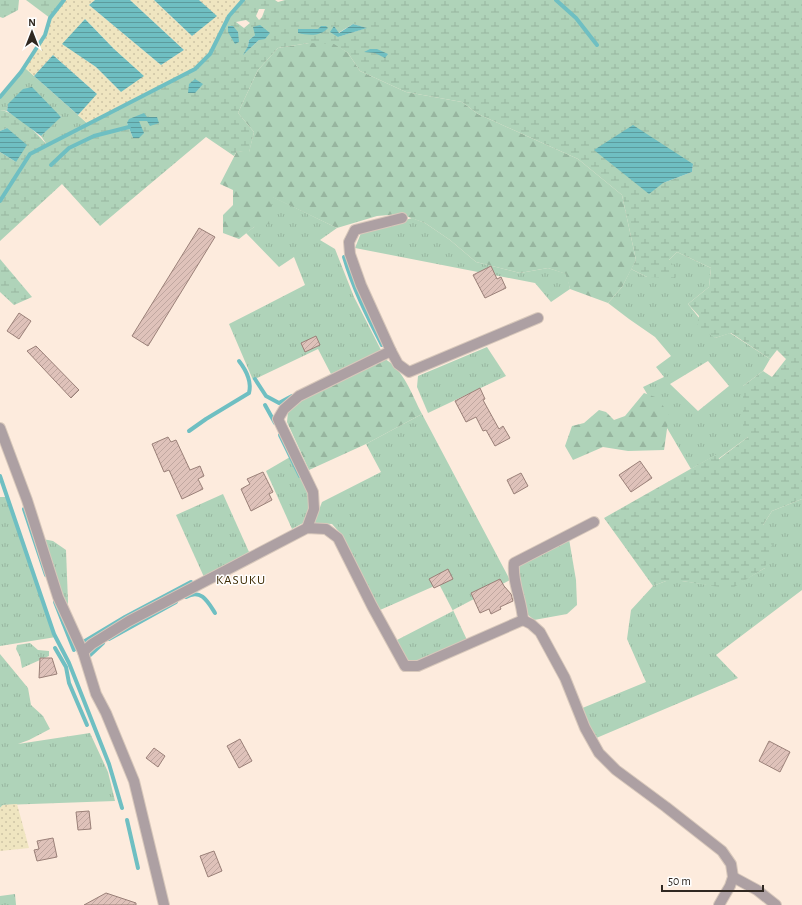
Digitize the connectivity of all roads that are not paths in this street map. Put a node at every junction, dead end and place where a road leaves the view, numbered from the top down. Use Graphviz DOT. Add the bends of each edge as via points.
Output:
graph roads {
  1 [pos="402,218"];
  2 [pos="538,318"];
  3 [pos="391,351"];
  4 [pos="0,428"];
  5 [pos="594,522"];
  6 [pos="307,528"];
  7 [pos="523,620"];
  8 [pos="83,652"];
  9 [pos="733,877"];
  10 [pos="164,905"];
  11 [pos="719,905"];
  12 [pos="776,905"];
  1 -- 3 [label="street" via="355,230 349,242 350,254 361,285"];
  2 -- 3 [label="street" via="409,372 398,364"];
  3 -- 6 [label="street" via="299,396 284,409 278,420 313,492 314,509"];
  4 -- 8 [label="street" via="27,500 58,597"];
  5 -- 7 [label="street" via="514,563 513,574"];
  6 -- 7 [label="street" via="326,529 338,538 405,666 418,666"];
  6 -- 8 [label="street" via="129,621"];
  7 -- 9 [label="street" via="540,632 599,753 621,774 722,851 731,864"];
  8 -- 10 [label="street" via="96,694 134,781"];
  9 -- 11 [label="street"];
  9 -- 12 [label="street" via="757,890"];
}
